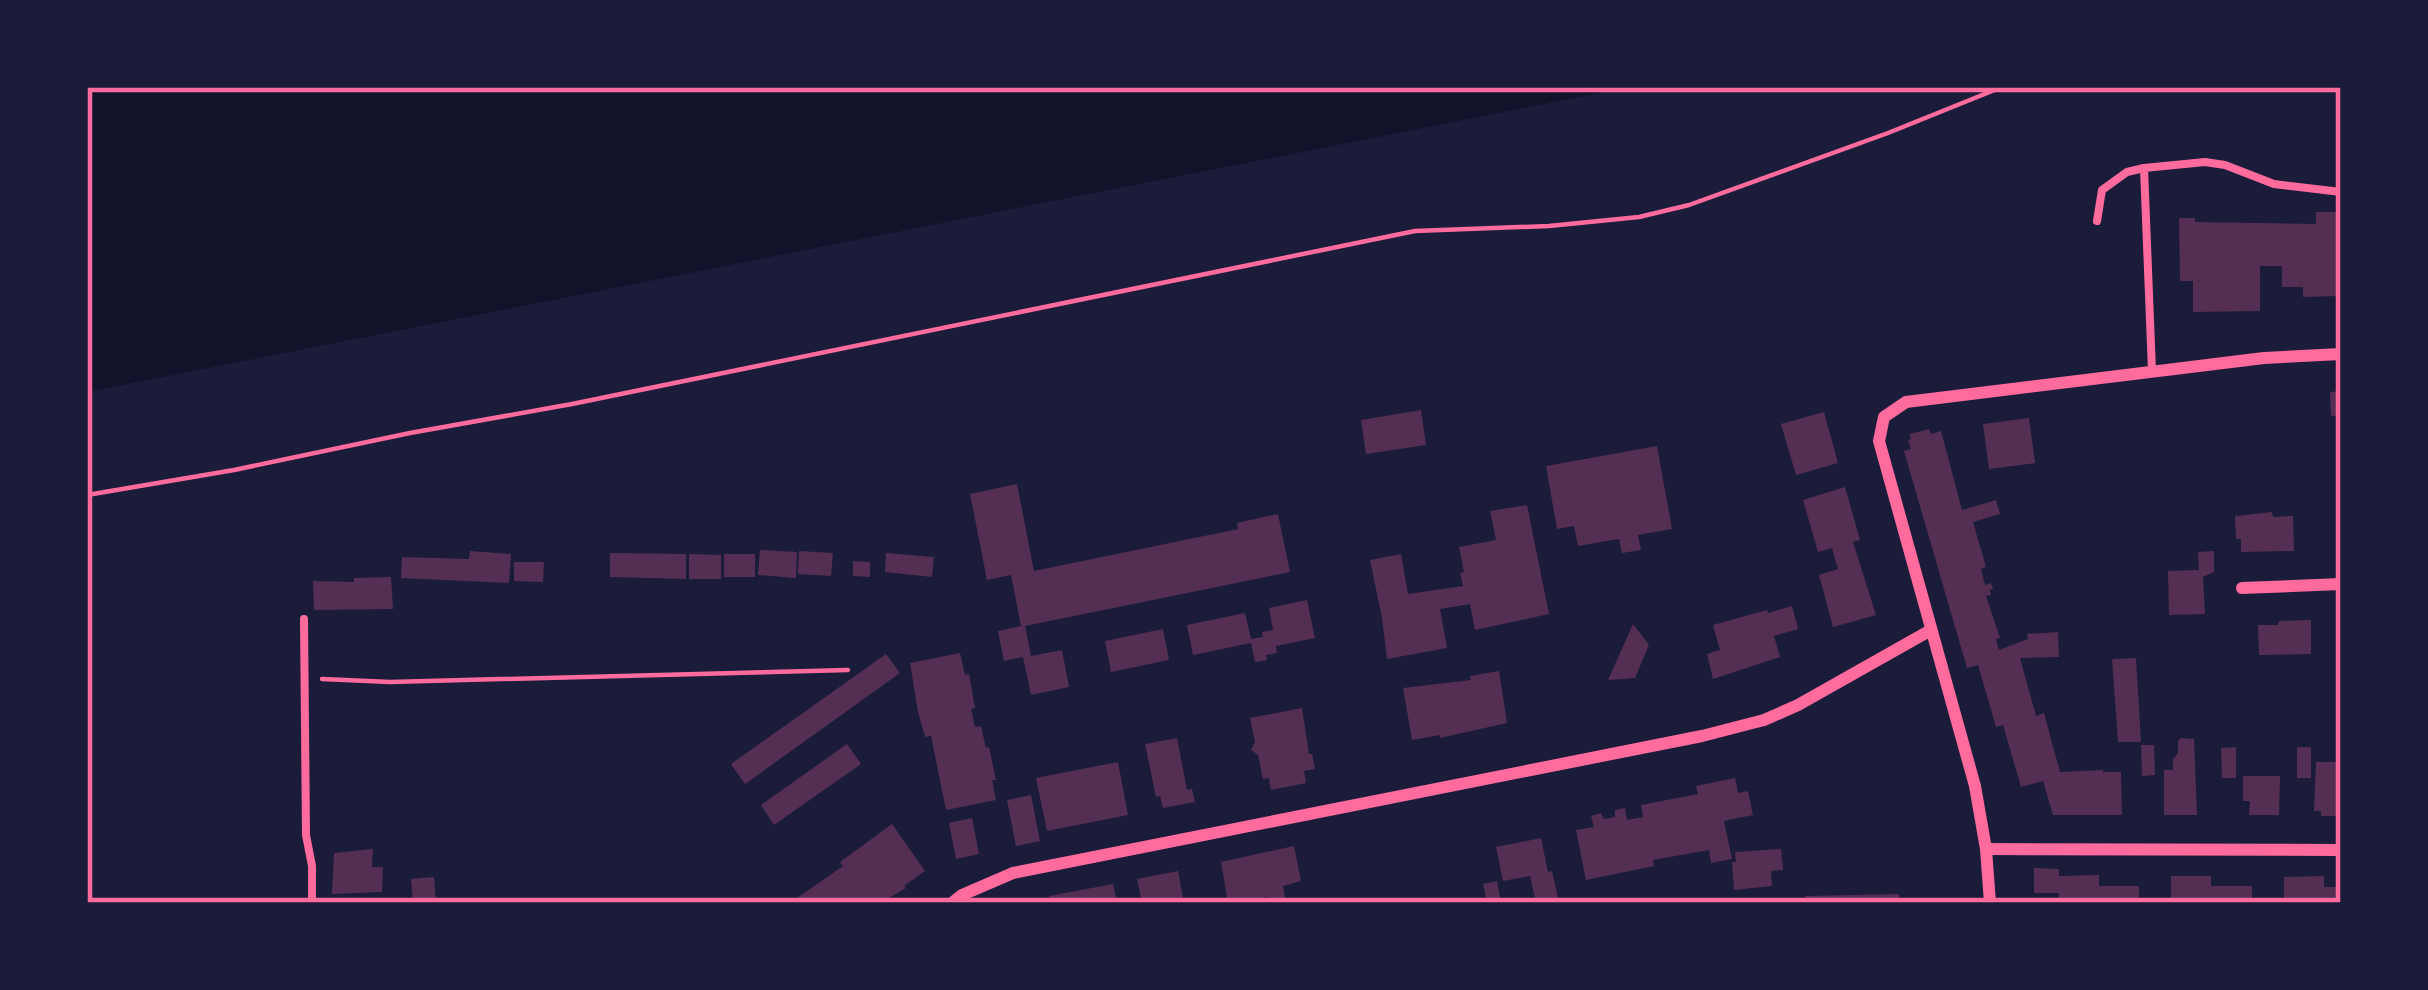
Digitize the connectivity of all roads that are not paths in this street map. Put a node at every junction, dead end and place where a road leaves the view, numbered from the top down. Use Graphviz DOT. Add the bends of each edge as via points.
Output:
graph roads {
  1 [pos="2144,168"];
  2 [pos="2341,192"];
  3 [pos="2097,221"];
  4 [pos="2341,354"];
  5 [pos="2152,371"];
  6 [pos="2341,584"];
  7 [pos="2242,588"];
  8 [pos="304,619"];
  9 [pos="1931,630"];
  10 [pos="1986,849"];
  11 [pos="2341,850"];
  12 [pos="312,903"];
  13 [pos="952,903"];
  14 [pos="1990,903"];
  1 -- 2 [label="lane" via="2224,165 2274,184"];
  1 -- 3 [label="lane" via="2102,190"];
  1 -- 5 [label="lane"];
  4 -- 5 [label="street"];
  5 -- 9 [label="street" via="1906,401 1884,417 1879,441"];
  6 -- 7 [label="street"];
  8 -- 12 [label="lane"];
  9 -- 10 [label="street"];
  9 -- 13 [label="street" via="1764,720 1013,873"];
  10 -- 11 [label="street"];
  10 -- 14 [label="street"];
}
